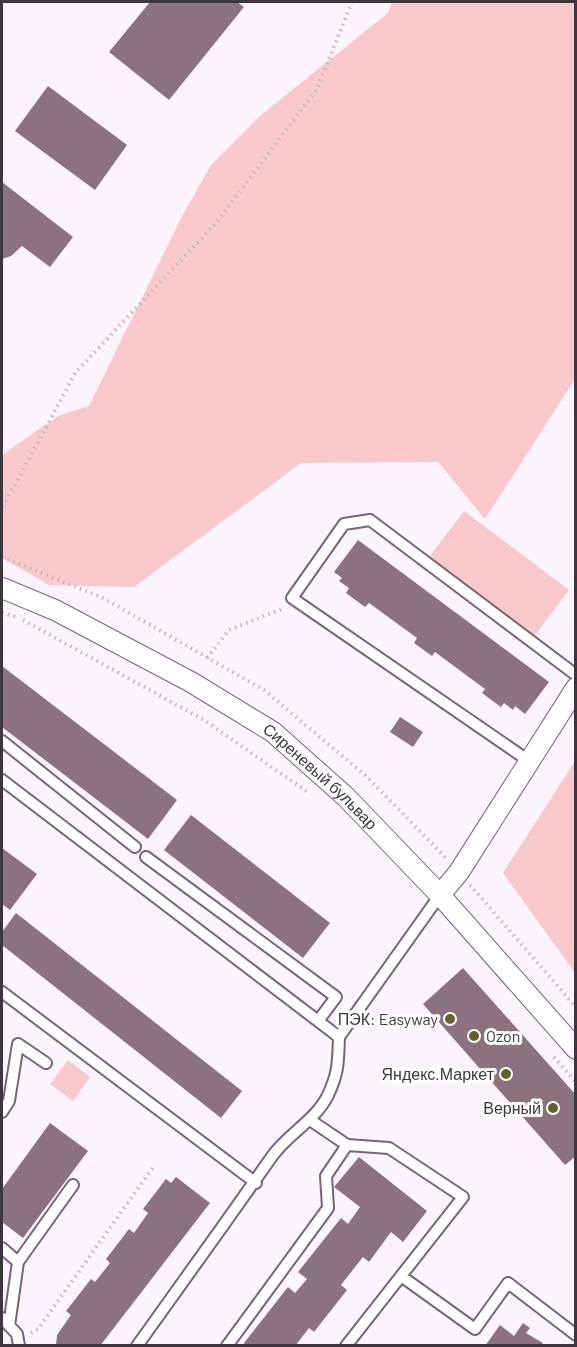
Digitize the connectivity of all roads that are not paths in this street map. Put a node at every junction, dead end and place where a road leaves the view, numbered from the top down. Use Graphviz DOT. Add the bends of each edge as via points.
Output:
graph roads {
  1 [pos="2,588"];
  2 [pos="576,675"];
  3 [pos="576,688"];
  4 [pos="2,741"];
  5 [pos="529,761"];
  6 [pos="2,780"];
  7 [pos="135,847"];
  8 [pos="146,857"];
  9 [pos="440,895"];
  10 [pos="2,992"];
  11 [pos="318,1021"];
  12 [pos="339,1037"];
  13 [pos="576,1049"];
  14 [pos="46,1063"];
  15 [pos="5,1098"];
  16 [pos="2,1112"];
  17 [pos="310,1120"];
  18 [pos="347,1145"];
  19 [pos="256,1183"];
  20 [pos="73,1185"];
  21 [pos="2,1248"];
  22 [pos="18,1262"];
  23 [pos="401,1276"];
  24 [pos="9,1326"];
  25 [pos="576,1335"];
  26 [pos="19,1346"];
  27 [pos="137,1346"];
  28 [pos="227,1346"];
  29 [pos="346,1346"];
  1 -- 9 [label="street, Сиреневый бульвар" via="55,610 191,682 273,732 346,797"];
  2 -- 5 [label="lane" via="370,520 344,524 292,598"];
  3 -- 5 [label="street"];
  4 -- 7 [label="lane"];
  5 -- 9 [label="street" via="459,872"];
  6 -- 11 [label="lane"];
  8 -- 11 [label="lane" via="336,997"];
  9 -- 12 [label="lane"];
  9 -- 13 [label="street, Сиреневый бульвар"];
  10 -- 19 [label="lane"];
  11 -- 12 [label="lane"];
  12 -- 17 [label="lane" via="338,1074"];
  14 -- 15 [label="lane" via="18,1044"];
  15 -- 16 [label="lane"];
  17 -- 18 [label="lane"];
  17 -- 19 [label="lane" via="275,1153"];
  18 -- 23 [label="lane" via="389,1148 463,1197"];
  18 -- 28 [label="lane" via="326,1176 328,1208"];
  19 -- 27 [label="lane"];
  20 -- 22 [label="lane"];
  21 -- 22 [label="lane"];
  22 -- 24 [label="lane"];
  23 -- 25 [label="lane" via="475,1329 508,1283"];
  23 -- 29 [label="lane"];
  24 -- 26 [label="lane"];
}
